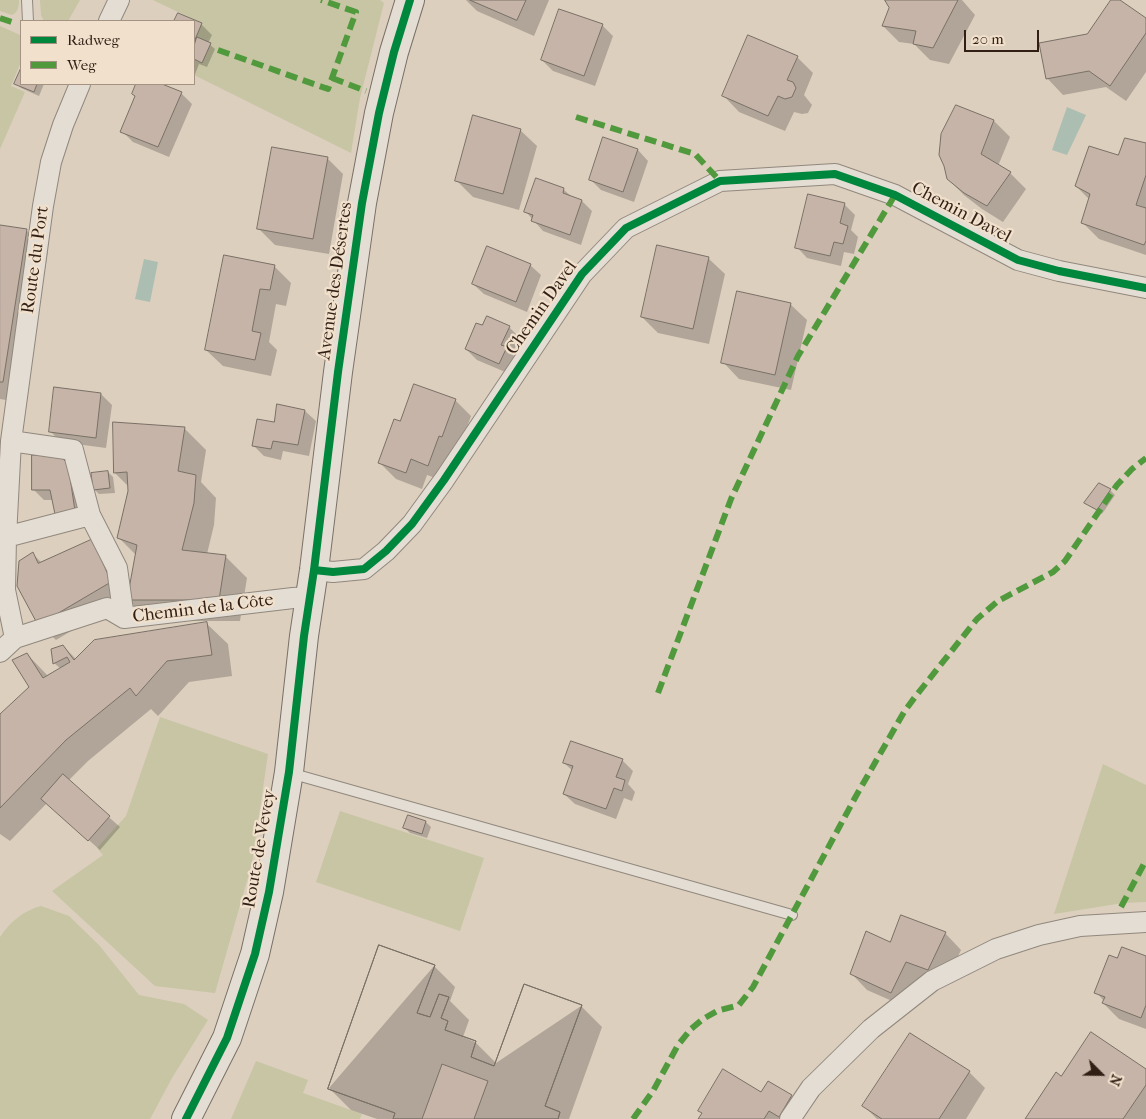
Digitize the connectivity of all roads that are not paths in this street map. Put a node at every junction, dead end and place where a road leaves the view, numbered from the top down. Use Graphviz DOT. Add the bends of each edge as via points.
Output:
graph roads {
  1 [pos="27,0"];
  2 [pos="119,0"];
  3 [pos="410,0"];
  4 [pos="28,20"];
  5 [pos="109,20"];
  6 [pos="80,85"];
  7 [pos="1146,288"];
  8 [pos="11,441"];
  9 [pos="90,514"];
  10 [pos="6,537"];
  11 [pos="314,570"];
  12 [pos="310,597"];
  13 [pos="124,618"];
  14 [pos="15,638"];
  15 [pos="0,652"];
  16 [pos="289,772"];
  17 [pos="792,915"];
  18 [pos="1146,922"];
  19 [pos="186,1119"];
  20 [pos="790,1119"];
  1 -- 4 [label="lane"];
  2 -- 5 [label="street"];
  3 -- 11 [label="main road, Avenue des Désertes" via="379,113 362,203"];
  6 -- 8 [label="street, Route du Port" via="51,162"];
  7 -- 11 [label="street, Chemin Davel" via="1018,260 895,195 835,174 720,181 626,228 612,241 577,281 412,524 386,551 364,569"];
  8 -- 9 [label="street" via="73,450"];
  8 -- 10 [label="street, Route du Port"];
  9 -- 10 [label="street"];
  9 -- 13 [label="street" via="117,568"];
  10 -- 14 [label="street, Route du Port" via="6,590"];
  11 -- 12 [label="main road, Route de Vevey"];
  12 -- 13 [label="street, Chemin de la Côte"];
  12 -- 16 [label="main road, Route de Vevey"];
  13 -- 14 [label="street, Chemin de la Côte" via="107,608"];
  14 -- 15 [label="street"];
  16 -- 17 [label="lane"];
  16 -- 19 [label="main road, Route de Vevey" via="255,954 227,1038"];
  18 -- 20 [label="street" via="1080,926 1038,935 996,949 932,982 864,1036 811,1088"];
}
